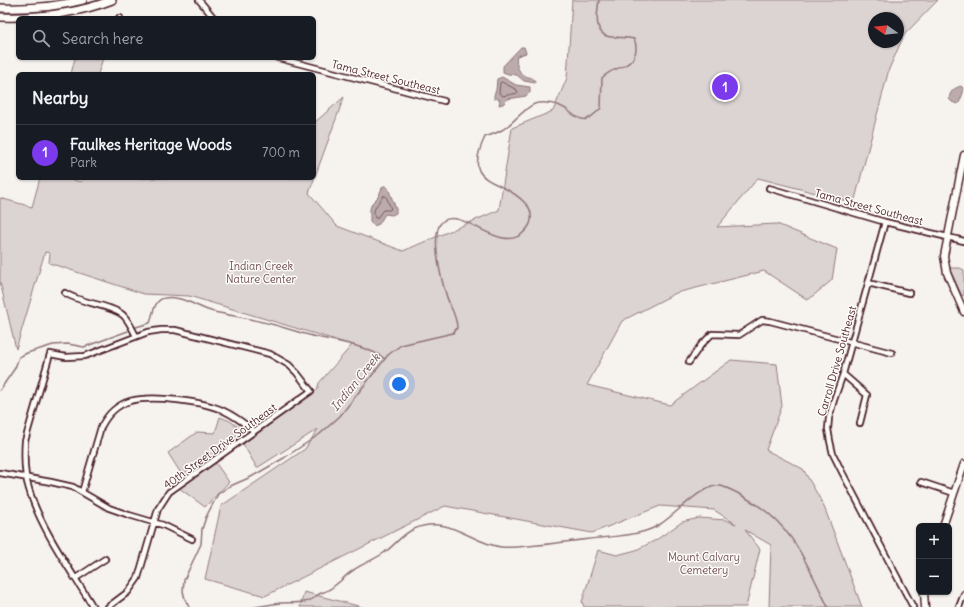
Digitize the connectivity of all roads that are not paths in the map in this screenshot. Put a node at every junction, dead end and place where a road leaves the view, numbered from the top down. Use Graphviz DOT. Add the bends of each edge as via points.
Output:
graph roads {
  1 [pos="83,0"];
  2 [pos="112,0"];
  3 [pos="199,0"];
  4 [pos="0,8"];
  5 [pos="34,16"];
  6 [pos="212,16"];
  7 [pos="0,17"];
  8 [pos="16,17"];
  9 [pos="286,60"];
  10 [pos="444,101"];
  11 [pos="964,155"];
  12 [pos="769,188"];
  13 [pos="885,222"];
  14 [pos="948,237"];
  15 [pos="964,241"];
  16 [pos="868,282"];
  17 [pos="65,293"];
  18 [pos="909,293"];
  19 [pos="964,312"];
  20 [pos="136,336"];
  21 [pos="852,342"];
  22 [pos="892,353"];
  23 [pos="689,362"];
  24 [pos="843,374"];
  25 [pos="860,423"];
  26 [pos="254,431"];
  27 [pos="964,464"];
  28 [pos="0,474"];
  29 [pos="27,478"];
  30 [pos="921,482"];
  31 [pos="82,492"];
  32 [pos="954,493"];
  33 [pos="154,522"];
  34 [pos="944,523"];
  35 [pos="192,539"];
  36 [pos="105,559"];
  37 [pos="76,578"];
  38 [pos="964,594"];
  39 [pos="924,595"];
  40 [pos="93,607"];
  41 [pos="108,607"];
  42 [pos="914,607"];
  43 [pos="925,607"];
  44 [pos="959,607"];
  1 -- 4 [label="highway" via="45,7"];
  2 -- 5 [label="highway" via="83,9"];
  3 -- 6 [label="street"];
  7 -- 8 [label="highway"];
  9 -- 10 [label="street, Tama Street Southeast"];
  11 -- 14 [label="main road"];
  12 -- 13 [label="street, Tama Street Southeast"];
  13 -- 14 [label="street, Tama Street Southeast"];
  13 -- 16 [label="street, Carroll Drive Southeast"];
  14 -- 15 [label="street, Tama Street Southeast"];
  14 -- 19 [label="main road" via="945,266"];
  16 -- 18 [label="street"];
  16 -- 21 [label="street, Carroll Drive Southeast"];
  17 -- 20 [label="street" via="74,299 115,310 130,323"];
  20 -- 26 [label="street, 40th Street Drive Southeast" via="161,330 175,330 270,354 289,365 311,391"];
  20 -- 29 [label="street" via="85,356 66,357 50,354 25,441"];
  21 -- 22 [label="street"];
  21 -- 23 [label="street" via="762,320 739,335 712,334 701,344"];
  21 -- 24 [label="street, Carroll Drive Southeast"];
  24 -- 25 [label="street" via="867,395"];
  24 -- 42 [label="street, Carroll Drive Southeast" via="828,428 833,454"];
  26 -- 31 [label="street" via="232,415 204,404 147,398 129,401 113,411 101,427"];
  26 -- 33 [label="street, 40th Street Drive Southeast" via="169,492 161,503"];
  27 -- 32 [label="main road"];
  28 -- 29 [label="street"];
  29 -- 31 [label="street" via="62,484"];
  29 -- 37 [label="street" via="38,513"];
  30 -- 32 [label="street"];
  31 -- 33 [label="street" via="109,508"];
  32 -- 34 [label="main road"];
  33 -- 35 [label="street"];
  33 -- 41 [label="street, 40th Street Drive Southeast" via="138,578 128,592"];
  36 -- 37 [label="street"];
  37 -- 40 [label="street"];
  38 -- 44 [label="street"];
  39 -- 43 [label="main road"];
}
